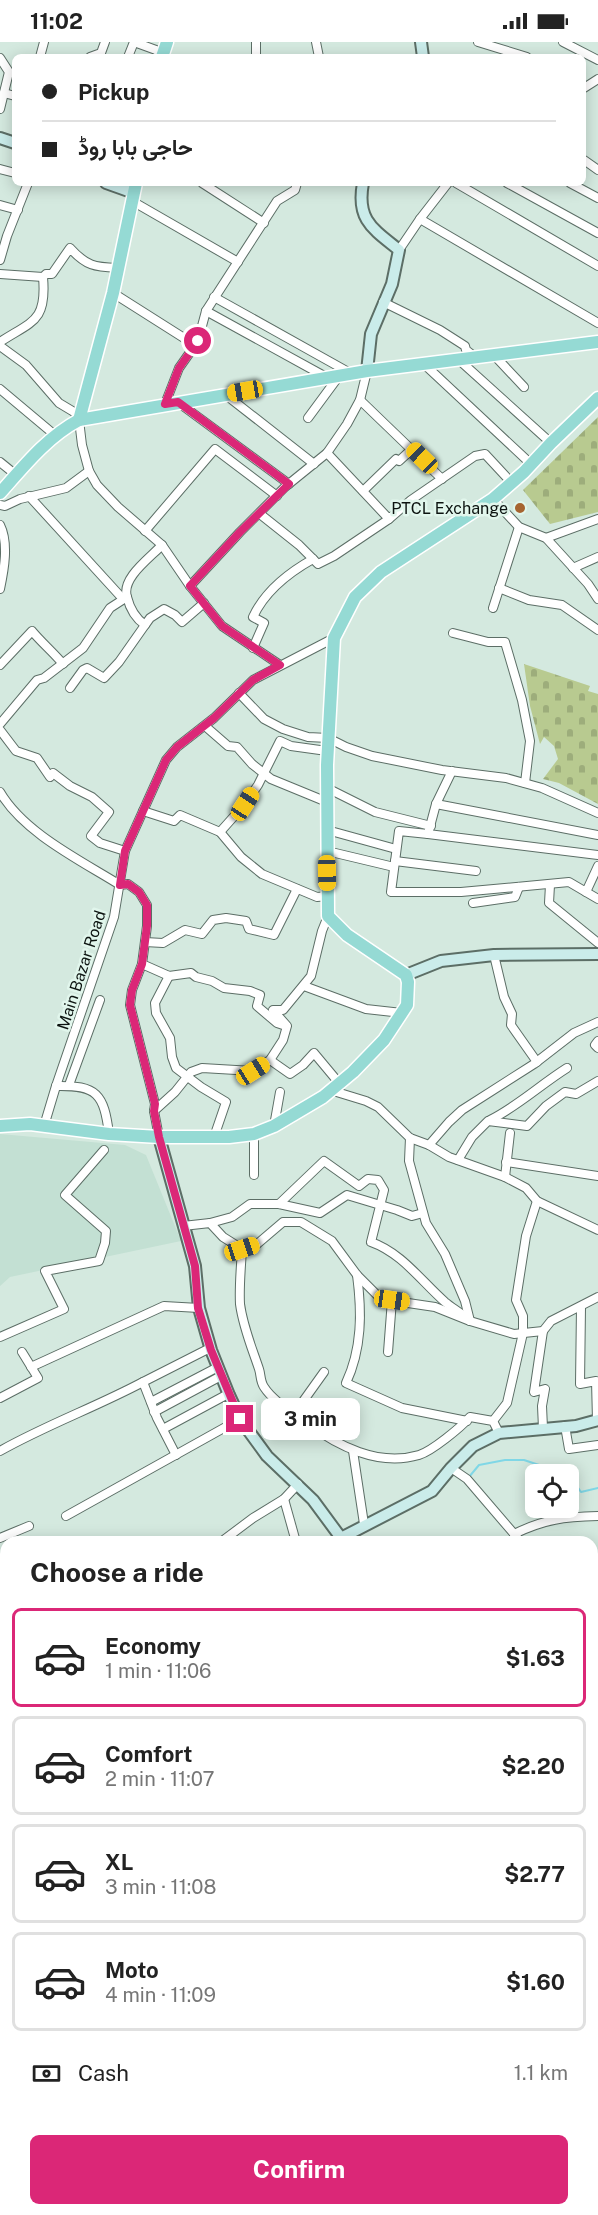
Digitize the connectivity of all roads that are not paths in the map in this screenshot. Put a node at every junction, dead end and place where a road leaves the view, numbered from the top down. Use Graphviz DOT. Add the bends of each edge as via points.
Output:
graph roads {
  1 [pos="134,42"];
  2 [pos="478,42"];
  3 [pos="563,42"];
  4 [pos="159,54"];
  5 [pos="517,54"];
  6 [pos="0,58"];
  7 [pos="598,60"];
  8 [pos="4,93"];
  9 [pos="12,95"];
  10 [pos="0,109"];
  11 [pos="27,186"];
  12 [pos="115,186"];
  13 [pos="207,186"];
  14 [pos="296,186"];
  15 [pos="362,186"];
  16 [pos="446,186"];
  17 [pos="461,186"];
  18 [pos="512,186"];
  19 [pos="576,186"];
  20 [pos="134,192"];
  21 [pos="598,198"];
  22 [pos="0,204"];
  23 [pos="18,210"];
  24 [pos="420,219"];
  25 [pos="264,223"];
  26 [pos="598,233"];
  27 [pos="3,240"];
  28 [pos="399,250"];
  29 [pos="0,260"];
  30 [pos="238,262"];
  31 [pos="598,266"];
  32 [pos="117,268"];
  33 [pos="0,274"];
  34 [pos="43,277"];
  35 [pos="113,293"];
  36 [pos="214,297"];
  37 [pos="383,302"];
  38 [pos="206,311"];
  39 [pos="598,323"];
  40 [pos="598,342"];
  41 [pos="0,344"];
  42 [pos="195,345"];
  43 [pos="493,354"];
  44 [pos="475,357"];
  45 [pos="458,359"];
  46 [pos="424,364"];
  47 [pos="367,371"];
  48 [pos="339,376"];
  49 [pos="524,387"];
  50 [pos="0,389"];
  51 [pos="225,394"];
  52 [pos="598,398"];
  53 [pos="360,400"];
  54 [pos="171,403"];
  55 [pos="308,418"];
  56 [pos="79,420"];
  57 [pos="56,436"];
  58 [pos="551,443"];
  59 [pos="412,449"];
  60 [pos="327,453"];
  61 [pos="0,462"];
  62 [pos="314,464"];
  63 [pos="531,464"];
  64 [pos="89,471"];
  65 [pos="16,474"];
  66 [pos="442,479"];
  67 [pos="511,482"];
  68 [pos="289,484"];
  69 [pos="363,491"];
  70 [pos="0,493"];
  71 [pos="29,496"];
  72 [pos="277,496"];
  73 [pos="493,499"];
  74 [pos="0,505"];
  75 [pos="260,514"];
  76 [pos="389,519"];
  77 [pos="598,519"];
  78 [pos="0,525"];
  79 [pos="519,527"];
  80 [pos="145,531"];
  81 [pos="546,538"];
  82 [pos="162,545"];
  83 [pos="598,557"];
  84 [pos="313,559"];
  85 [pos="573,568"];
  86 [pos="190,586"];
  87 [pos="499,588"];
  88 [pos="0,589"];
  89 [pos="597,595"];
  90 [pos="125,598"];
  91 [pos="204,603"];
  92 [pos="493,608"];
  93 [pos="598,617"];
  94 [pos="145,625"];
  95 [pos="595,627"];
  96 [pos="453,633"];
  97 [pos="334,638"];
  98 [pos="254,648"];
  99 [pos="63,664"];
  100 [pos="0,665"];
  101 [pos="280,665"];
  102 [pos="70,688"];
  103 [pos="239,693"];
  104 [pos="0,724"];
  105 [pos="205,726"];
  106 [pos="0,730"];
  107 [pos="327,745"];
  108 [pos="452,771"];
  109 [pos="263,772"];
  110 [pos="525,783"];
  111 [pos="327,788"];
  112 [pos="0,792"];
  113 [pos="327,802"];
  114 [pos="436,804"];
  115 [pos="143,811"];
  116 [pos="598,813"];
  117 [pos="327,830"];
  118 [pos="429,830"];
  119 [pos="220,832"];
  120 [pos="598,835"];
  121 [pos="396,849"];
  122 [pos="125,851"];
  123 [pos="327,851"];
  124 [pos="598,855"];
  125 [pos="394,864"];
  126 [pos="598,866"];
  127 [pos="476,871"];
  128 [pos="120,885"];
  129 [pos="550,885"];
  130 [pos="519,887"];
  131 [pos="297,889"];
  132 [pos="585,892"];
  133 [pos="328,896"];
  134 [pos="598,899"];
  135 [pos="473,903"];
  136 [pos="328,916"];
  137 [pos="145,942"];
  138 [pos="598,943"];
  139 [pos="598,954"];
  140 [pos="494,955"];
  141 [pos="142,964"];
  142 [pos="406,975"];
  143 [pos="169,976"];
  144 [pos="304,986"];
  145 [pos="100,1000"];
  146 [pos="402,1013"];
  147 [pos="596,1023"];
  148 [pos="287,1026"];
  149 [pos="598,1033"];
  150 [pos="598,1041"];
  151 [pos="598,1048"];
  152 [pos="270,1060"];
  153 [pos="537,1062"];
  154 [pos="567,1068"];
  155 [pos="186,1077"];
  156 [pos="598,1081"];
  157 [pos="69,1085"];
  158 [pos="56,1086"];
  159 [pos="335,1086"];
  160 [pos="280,1092"];
  161 [pos="154,1111"];
  162 [pos="488,1121"];
  163 [pos="0,1126"];
  164 [pos="44,1126"];
  165 [pos="274,1126"];
  166 [pos="510,1133"];
  167 [pos="109,1134"];
  168 [pos="255,1134"];
  169 [pos="159,1137"];
  170 [pos="214,1137"];
  171 [pos="410,1138"];
  172 [pos="429,1145"];
  173 [pos="104,1150"];
  174 [pos="458,1160"];
  175 [pos="506,1162"];
  176 [pos="254,1175"];
  177 [pos="505,1176"];
  178 [pos="598,1176"];
  179 [pos="537,1201"];
  180 [pos="279,1204"];
  181 [pos="379,1204"];
  182 [pos="423,1213"];
  183 [pos="210,1223"];
  184 [pos="183,1226"];
  185 [pos="598,1230"];
  186 [pos="242,1249"];
  187 [pos="357,1275"];
  188 [pos="598,1297"];
  189 [pos="392,1300"];
  190 [pos="581,1307"];
  191 [pos="198,1308"];
  192 [pos="470,1321"];
  193 [pos="543,1331"];
  194 [pos="523,1333"];
  195 [pos="0,1337"];
  196 [pos="210,1348"];
  197 [pos="22,1352"];
  198 [pos="388,1352"];
  199 [pos="30,1367"];
  200 [pos="219,1371"];
  201 [pos="324,1372"];
  202 [pos="143,1382"];
  203 [pos="228,1394"];
  204 [pos="0,1398"];
  205 [pos="151,1402"];
  206 [pos="154,1412"];
  207 [pos="294,1414"];
  208 [pos="240,1419"];
  209 [pos="598,1420"];
  210 [pos="467,1421"];
  211 [pos="493,1421"];
  212 [pos="565,1426"];
  213 [pos="543,1428"];
  214 [pos="162,1429"];
  215 [pos="499,1433"];
  216 [pos="598,1445"];
  217 [pos="0,1450"];
  218 [pos="353,1450"];
  219 [pos="176,1455"];
  220 [pos="451,1468"];
  221 [pos="298,1484"];
  222 [pos="284,1499"];
  223 [pos="66,1516"];
  224 [pos="598,1516"];
  225 [pos="364,1524"];
  226 [pos="29,1526"];
  227 [pos="514,1534"];
  228 [pos="5,1536"];
  229 [pos="229,1536"];
  230 [pos="294,1536"];
  231 [pos="339,1536"];
  232 [pos="348,1536"];
  1 -- 4 [label="street"];
  2 -- 5 [label="street"];
  3 -- 7 [label="street"];
  6 -- 8 [label="street" via="9,72"];
  8 -- 9 [label="street"];
  8 -- 10 [label="street"];
  11 -- 23 [label="street"];
  12 -- 20 [label="main road"];
  13 -- 25 [label="street"];
  14 -- 25 [label="street" via="277,201"];
  15 -- 28 [label="main road" via="360,199 368,225"];
  16 -- 24 [label="street"];
  17 -- 31 [label="street"];
  18 -- 26 [label="street"];
  19 -- 21 [label="street"];
  20 -- 30 [label="street"];
  20 -- 32 [label="main road"];
  22 -- 23 [label="street"];
  23 -- 27 [label="street"];
  24 -- 28 [label="street"];
  24 -- 39 [label="street"];
  25 -- 30 [label="street"];
  27 -- 29 [label="street"];
  28 -- 37 [label="main road" via="392,284"];
  30 -- 36 [label="street"];
  32 -- 34 [label="street" via="86,263 70,248 52,274"];
  32 -- 35 [label="main road"];
  33 -- 34 [label="street"];
  34 -- 41 [label="street" via="44,304 38,316"];
  35 -- 42 [label="street"];
  35 -- 56 [label="main road"];
  36 -- 38 [label="street"];
  36 -- 48 [label="street"];
  37 -- 44 [label="street" via="440,330"];
  37 -- 47 [label="main road" via="371,334"];
  38 -- 42 [label="street"];
  38 -- 48 [label="street"];
  40 -- 43 [label="main road"];
  41 -- 56 [label="street" via="26,364 58,403 74,412"];
  42 -- 54 [label="street" via="179,368"];
  43 -- 44 [label="main road"];
  43 -- 49 [label="street"];
  44 -- 45 [label="main road"];
  45 -- 46 [label="main road"];
  45 -- 58 [label="street"];
  46 -- 47 [label="main road"];
  46 -- 63 [label="street"];
  47 -- 48 [label="main road"];
  47 -- 53 [label="street"];
  48 -- 51 [label="main road"];
  48 -- 55 [label="street"];
  50 -- 57 [label="street"];
  51 -- 54 [label="main road"];
  51 -- 62 [label="street"];
  52 -- 58 [label="main road"];
  53 -- 59 [label="street"];
  53 -- 60 [label="street"];
  54 -- 56 [label="main road"];
  54 -- 68 [label="street"];
  56 -- 57 [label="main road"];
  56 -- 64 [label="street"];
  57 -- 65 [label="main road"];
  58 -- 63 [label="main road"];
  59 -- 66 [label="street"];
  59 -- 69 [label="street"];
  60 -- 62 [label="street"];
  60 -- 69 [label="street"];
  61 -- 65 [label="street"];
  62 -- 68 [label="street"];
  63 -- 67 [label="main road"];
  64 -- 71 [label="street" via="66,488"];
  64 -- 80 [label="street" via="97,485"];
  65 -- 70 [label="main road"];
  66 -- 67 [label="street" via="475,456 485,454"];
  66 -- 76 [label="street"];
  67 -- 73 [label="main road"];
  68 -- 72 [label="street"];
  69 -- 76 [label="street"];
  71 -- 74 [label="street"];
  71 -- 90 [label="street"];
  72 -- 75 [label="street"];
  72 -- 80 [label="street" via="215,449"];
  73 -- 79 [label="street"];
  73 -- 97 [label="main road" via="381,572 355,597"];
  75 -- 84 [label="street"];
  75 -- 86 [label="street"];
  76 -- 84 [label="street" via="334,556 318,564"];
  77 -- 81 [label="street"];
  78 -- 88 [label="street" via="5,568"];
  79 -- 81 [label="street"];
  79 -- 87 [label="street"];
  80 -- 82 [label="street"];
  81 -- 85 [label="street"];
  82 -- 86 [label="street"];
  82 -- 90 [label="street" via="129,580"];
  83 -- 85 [label="street"];
  84 -- 98 [label="street" via="292,571 258,605 253,617 264,623"];
  85 -- 89 [label="street"];
  86 -- 91 [label="street"];
  87 -- 92 [label="street"];
  87 -- 95 [label="street" via="529,600 562,605"];
  90 -- 94 [label="street"];
  90 -- 99 [label="street" via="110,608 83,648"];
  91 -- 94 [label="street" via="182,622 164,609"];
  91 -- 98 [label="street" via="222,626"];
  93 -- 95 [label="street"];
  94 -- 102 [label="street" via="104,678 87,668"];
  96 -- 110 [label="street" via="505,642 530,741"];
  97 -- 101 [label="street, Main Bazar Road"];
  97 -- 107 [label="main road"];
  98 -- 101 [label="street"];
  99 -- 100 [label="street" via="32,631"];
  99 -- 104 [label="street" via="37,680"];
  101 -- 103 [label="street, Main Bazar Road"];
  103 -- 105 [label="street, Main Bazar Road"];
  103 -- 107 [label="street" via="264,719"];
  105 -- 109 [label="street" via="228,746 237,747"];
  105 -- 115 [label="street, Main Bazar Road" via="166,760"];
  106 -- 122 [label="street" via="16,751 37,758 50,777 53,773 104,807 109,812 91,836"];
  107 -- 108 [label="street"];
  107 -- 109 [label="street" via="291,746 280,741"];
  107 -- 111 [label="main road"];
  108 -- 110 [label="street"];
  108 -- 114 [label="street"];
  109 -- 113 [label="street" via="290,788"];
  109 -- 119 [label="street" via="245,804"];
  110 -- 116 [label="street"];
  111 -- 113 [label="main road"];
  111 -- 118 [label="street" via="375,812"];
  112 -- 128 [label="street" via="42,836"];
  113 -- 117 [label="main road"];
  114 -- 118 [label="street"];
  114 -- 120 [label="street"];
  115 -- 119 [label="street" via="174,821 180,815"];
  115 -- 122 [label="street, Main Bazar Road"];
  117 -- 121 [label="street"];
  117 -- 123 [label="main road"];
  118 -- 121 [label="street" via="399,831"];
  118 -- 124 [label="street"];
  119 -- 131 [label="street" via="249,865"];
  121 -- 125 [label="street"];
  122 -- 128 [label="street, Main Bazar Road"];
  123 -- 125 [label="street"];
  123 -- 133 [label="main road"];
  125 -- 127 [label="street"];
  125 -- 130 [label="street" via="391,892"];
  126 -- 132 [label="street"];
  128 -- 137 [label="street" via="128,884 139,892 147,905"];
  128 -- 158 [label="street, Main Bazar Road" via="114,917"];
  129 -- 130 [label="street"];
  129 -- 132 [label="street" via="569,882"];
  129 -- 138 [label="street" via="549,903"];
  130 -- 135 [label="street" via="515,897"];
  131 -- 133 [label="street" via="317,897"];
  131 -- 137 [label="street" via="274,935 249,929 246,921 226,918 213,920 202,934 185,930 163,943"];
  132 -- 134 [label="street"];
  133 -- 136 [label="main road"];
  136 -- 142 [label="main road" via="347,935"];
  136 -- 144 [label="street" via="312,976"];
  137 -- 141 [label="street"];
  139 -- 140 [label="main road"];
  140 -- 142 [label="main road" via="441,961"];
  140 -- 153 [label="street" via="512,1014 511,1025"];
  141 -- 143 [label="street"];
  141 -- 161 [label="street" via="130,1005"];
  142 -- 146 [label="main road" via="407,1005"];
  143 -- 148 [label="street" via="191,973 224,988 260,995 257,1006 277,1023"];
  143 -- 155 [label="street" via="155,1003 156,1013 171,1038 176,1068"];
  144 -- 146 [label="street" via="366,1009"];
  144 -- 148 [label="street" via="283,1010 273,1011"];
  145 -- 157 [label="street"];
  146 -- 159 [label="main road" via="384,1040"];
  147 -- 149 [label="street"];
  147 -- 153 [label="street" via="574,1033"];
  148 -- 152 [label="street"];
  150 -- 151 [label="street"];
  152 -- 155 [label="street" via="253,1071 201,1068"];
  152 -- 159 [label="street" via="290,1074 314,1053"];
  153 -- 172 [label="street" via="462,1110"];
  154 -- 162 [label="street" via="520,1104"];
  155 -- 161 [label="street"];
  155 -- 170 [label="street" via="226,1102"];
  156 -- 162 [label="street" via="576,1094 565,1092 527,1126"];
  157 -- 158 [label="street"];
  157 -- 167 [label="street" via="90,1089 100,1099"];
  158 -- 164 [label="street, Main Bazar Road"];
  159 -- 165 [label="main road"];
  159 -- 171 [label="street" via="378,1107"];
  160 -- 165 [label="street"];
  161 -- 169 [label="street"];
  162 -- 174 [label="street"];
  163 -- 164 [label="main road"];
  164 -- 167 [label="main road"];
  165 -- 168 [label="main road"];
  166 -- 175 [label="street"];
  167 -- 169 [label="main road"];
  168 -- 170 [label="main road"];
  168 -- 176 [label="street"];
  169 -- 170 [label="main road"];
  169 -- 184 [label="main road"];
  171 -- 172 [label="street"];
  171 -- 182 [label="street" via="409,1161"];
  172 -- 174 [label="street"];
  173 -- 195 [label="street" via="65,1195 106,1231 99,1261 45,1271 64,1309"];
  174 -- 177 [label="street"];
  175 -- 177 [label="street"];
  175 -- 178 [label="street"];
  177 -- 179 [label="street" via="526,1188"];
  179 -- 185 [label="street"];
  179 -- 194 [label="street" via="526,1236 516,1300 523,1316"];
  180 -- 181 [label="street" via="320,1213 347,1195"];
  180 -- 181 [label="street" via="324,1161 359,1186 368,1179 378,1180 384,1190"];
  180 -- 183 [label="street" via="250,1204 232,1217"];
  181 -- 182 [label="street" via="412,1216"];
  181 -- 192 [label="street" via="371,1242 384,1246"];
  182 -- 192 [label="street" via="445,1254"];
  183 -- 184 [label="street"];
  183 -- 186 [label="street"];
  184 -- 191 [label="main road" via="195,1266"];
  186 -- 187 [label="street" via="256,1245 283,1222 301,1222 332,1242"];
  186 -- 207 [label="street" via="240,1305 247,1336 265,1388"];
  187 -- 189 [label="street" via="381,1299"];
  187 -- 210 [label="street" via="361,1304 358,1350 346,1383 402,1408"];
  188 -- 190 [label="street"];
  189 -- 192 [label="street" via="435,1306"];
  189 -- 198 [label="street"];
  190 -- 193 [label="street" via="551,1321"];
  190 -- 209 [label="street" via="580,1384 596,1381"];
  191 -- 196 [label="main road"];
  191 -- 199 [label="street" via="165,1306"];
  192 -- 194 [label="street"];
  193 -- 194 [label="street"];
  193 -- 213 [label="street" via="534,1392 545,1389"];
  194 -- 211 [label="street" via="507,1403"];
  196 -- 200 [label="main road"];
  196 -- 202 [label="street"];
  197 -- 199 [label="street"];
  199 -- 204 [label="street" via="38,1378"];
  200 -- 203 [label="main road"];
  200 -- 205 [label="street"];
  200 -- 206 [label="street"];
  201 -- 207 [label="street"];
  202 -- 205 [label="street"];
  202 -- 217 [label="street"];
  203 -- 208 [label="main road"];
  203 -- 214 [label="street"];
  205 -- 206 [label="street"];
  206 -- 214 [label="street"];
  207 -- 218 [label="street" via="340,1446"];
  208 -- 219 [label="street"];
  208 -- 221 [label="main road" via="267,1456"];
  209 -- 212 [label="main road"];
  210 -- 211 [label="street" via="470,1417"];
  210 -- 218 [label="street" via="421,1454 391,1460"];
  211 -- 215 [label="street"];
  212 -- 213 [label="main road"];
  212 -- 216 [label="street" via="569,1449"];
  213 -- 215 [label="main road"];
  214 -- 219 [label="street"];
  215 -- 220 [label="main road" via="473,1446"];
  218 -- 225 [label="street"];
  219 -- 223 [label="street"];
  220 -- 225 [label="main road" via="432,1491"];
  220 -- 227 [label="street" via="467,1479"];
  221 -- 222 [label="street"];
  221 -- 231 [label="main road"];
  222 -- 229 [label="street"];
  222 -- 230 [label="street"];
  224 -- 227 [label="street" via="538,1522"];
  225 -- 232 [label="main road"];
  226 -- 228 [label="street"];
}
